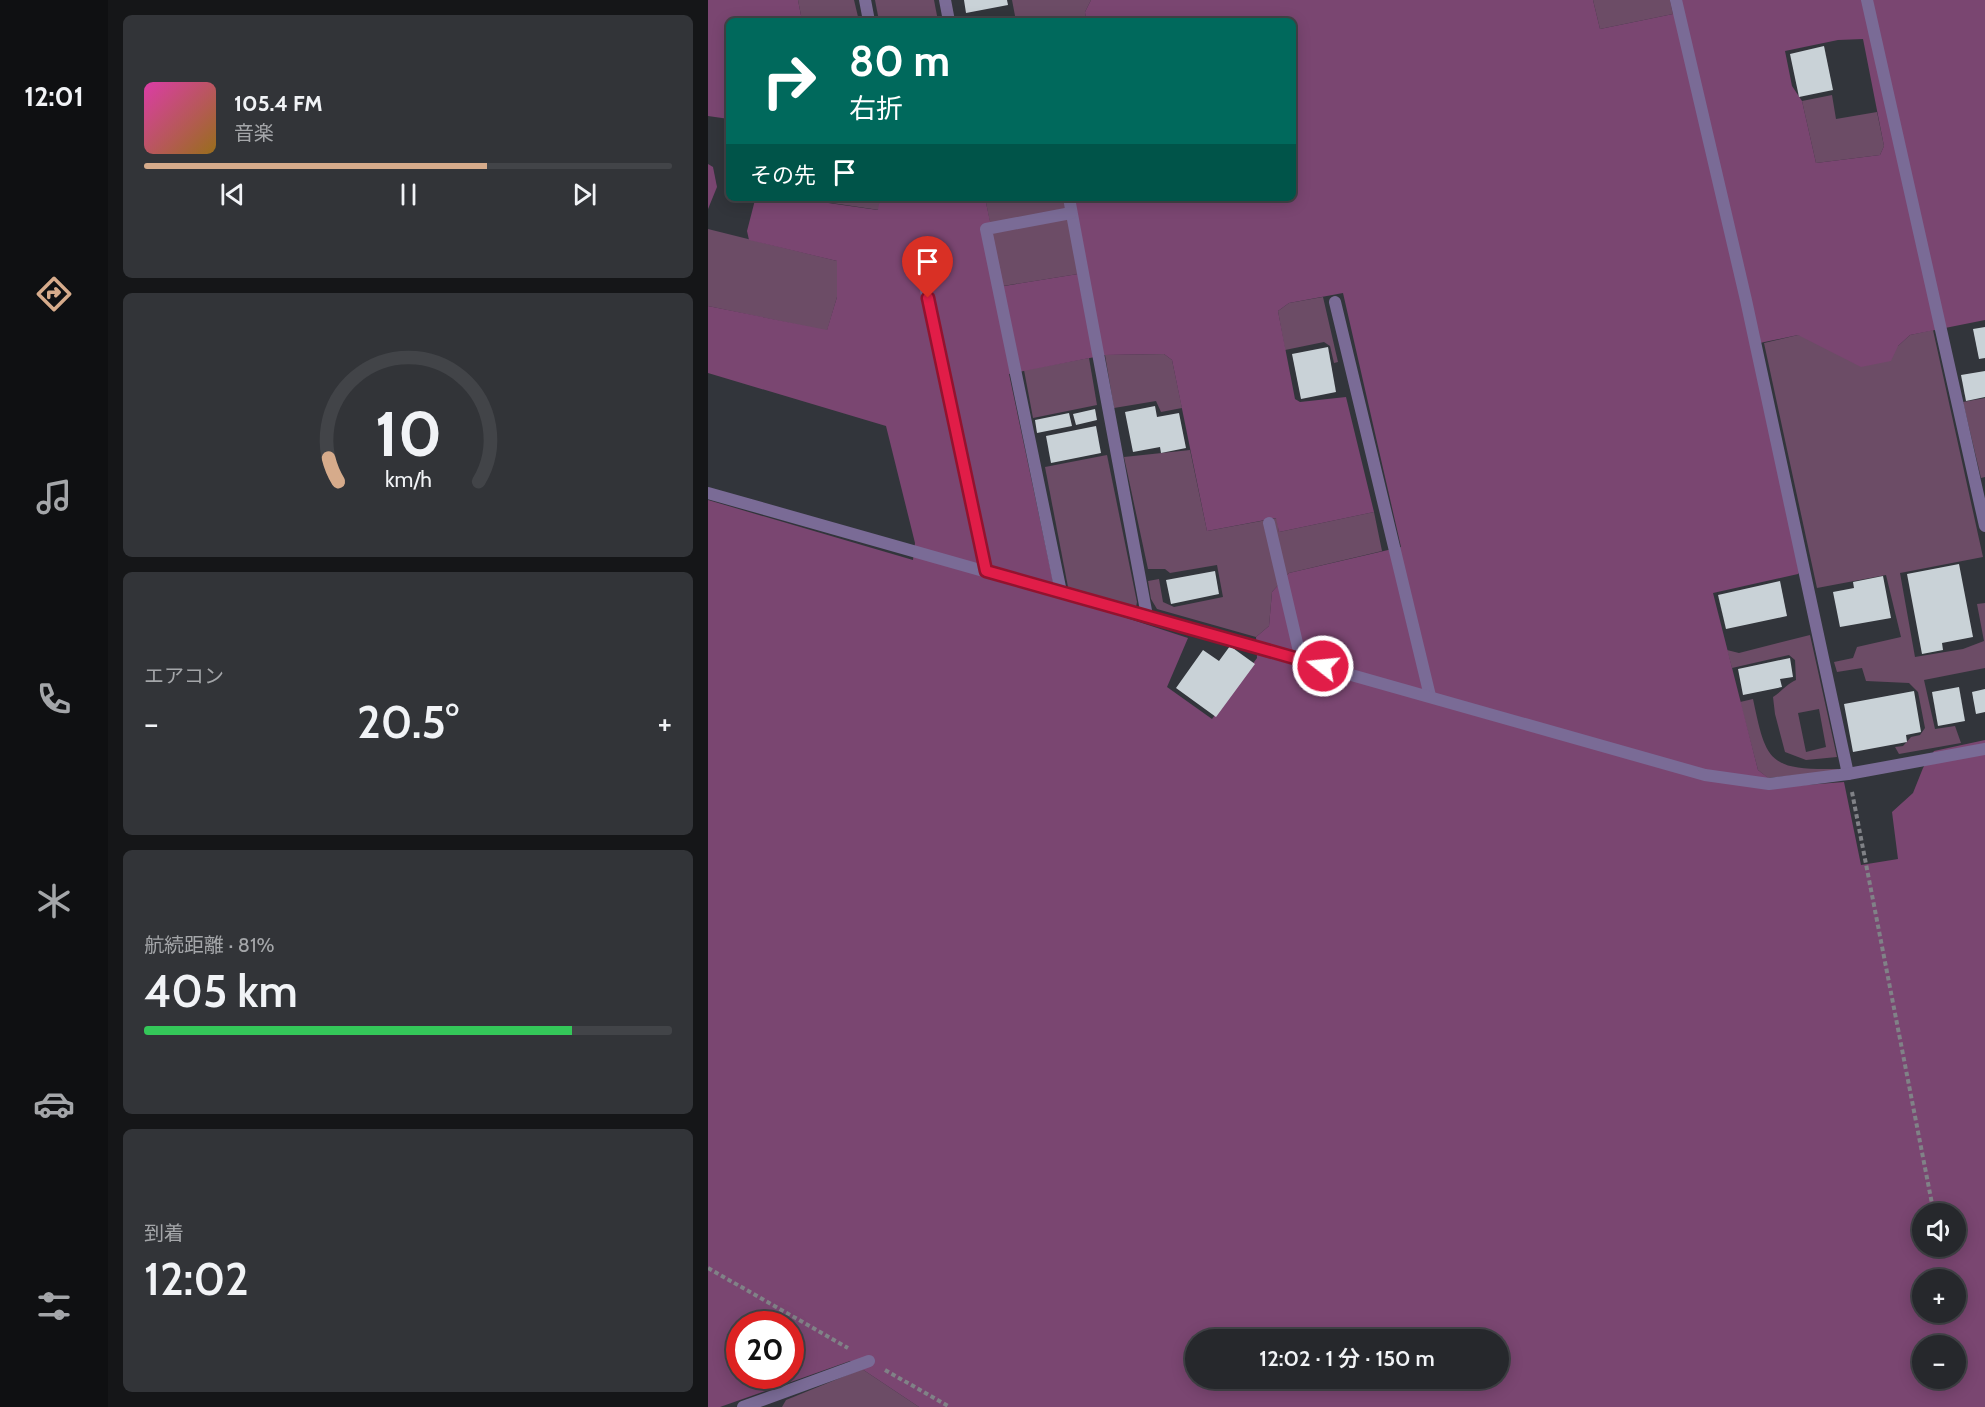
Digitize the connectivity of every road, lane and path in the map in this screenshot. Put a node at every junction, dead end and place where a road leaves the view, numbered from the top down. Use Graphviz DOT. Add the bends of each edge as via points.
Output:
graph roads {
  1 [pos="865,0"];
  2 [pos="945,0"];
  3 [pos="1676,0"];
  4 [pos="1867,0"];
  5 [pos="868,18"];
  6 [pos="949,18"];
  7 [pos="1069,201"];
  8 [pos="1071,213"];
  9 [pos="918,253"];
  10 [pos="1335,302"];
  11 [pos="708,493"];
  12 [pos="1269,523"];
  13 [pos="1985,526"];
  14 [pos="986,571"];
  15 [pos="1061,592"];
  16 [pos="1147,616"];
  17 [pos="1301,660"];
  18 [pos="1430,696"];
  19 [pos="1985,749"];
  20 [pos="1848,774"];
  21 [pos="1932,1203"];
  22 [pos="708,1268"];
  23 [pos="869,1361"];
  24 [pos="765,1403"];
  25 [pos="743,1407"];
  26 [pos="950,1407"];
  1 -- 5 [label="lane"];
  2 -- 6 [label="lane"];
  3 -- 20 [label="lane" via="1746,300"];
  4 -- 13 [label="lane"];
  7 -- 8 [label="lane"];
  8 -- 15 [label="lane" via="986,229"];
  8 -- 16 [label="lane"];
  9 -- 14 [label="lane"];
  10 -- 18 [label="lane"];
  11 -- 14 [label="lane"];
  12 -- 17 [label="lane"];
  14 -- 15 [label="lane"];
  15 -- 16 [label="lane"];
  16 -- 17 [label="lane"];
  17 -- 18 [label="lane"];
  18 -- 20 [label="lane" via="1705,775 1768,784"];
  19 -- 20 [label="lane"];
  20 -- 21 [label="path"];
  22 -- 23 [label="path"];
  23 -- 24 [label="lane"];
  23 -- 26 [label="path"];
  24 -- 25 [label="lane"];
}
